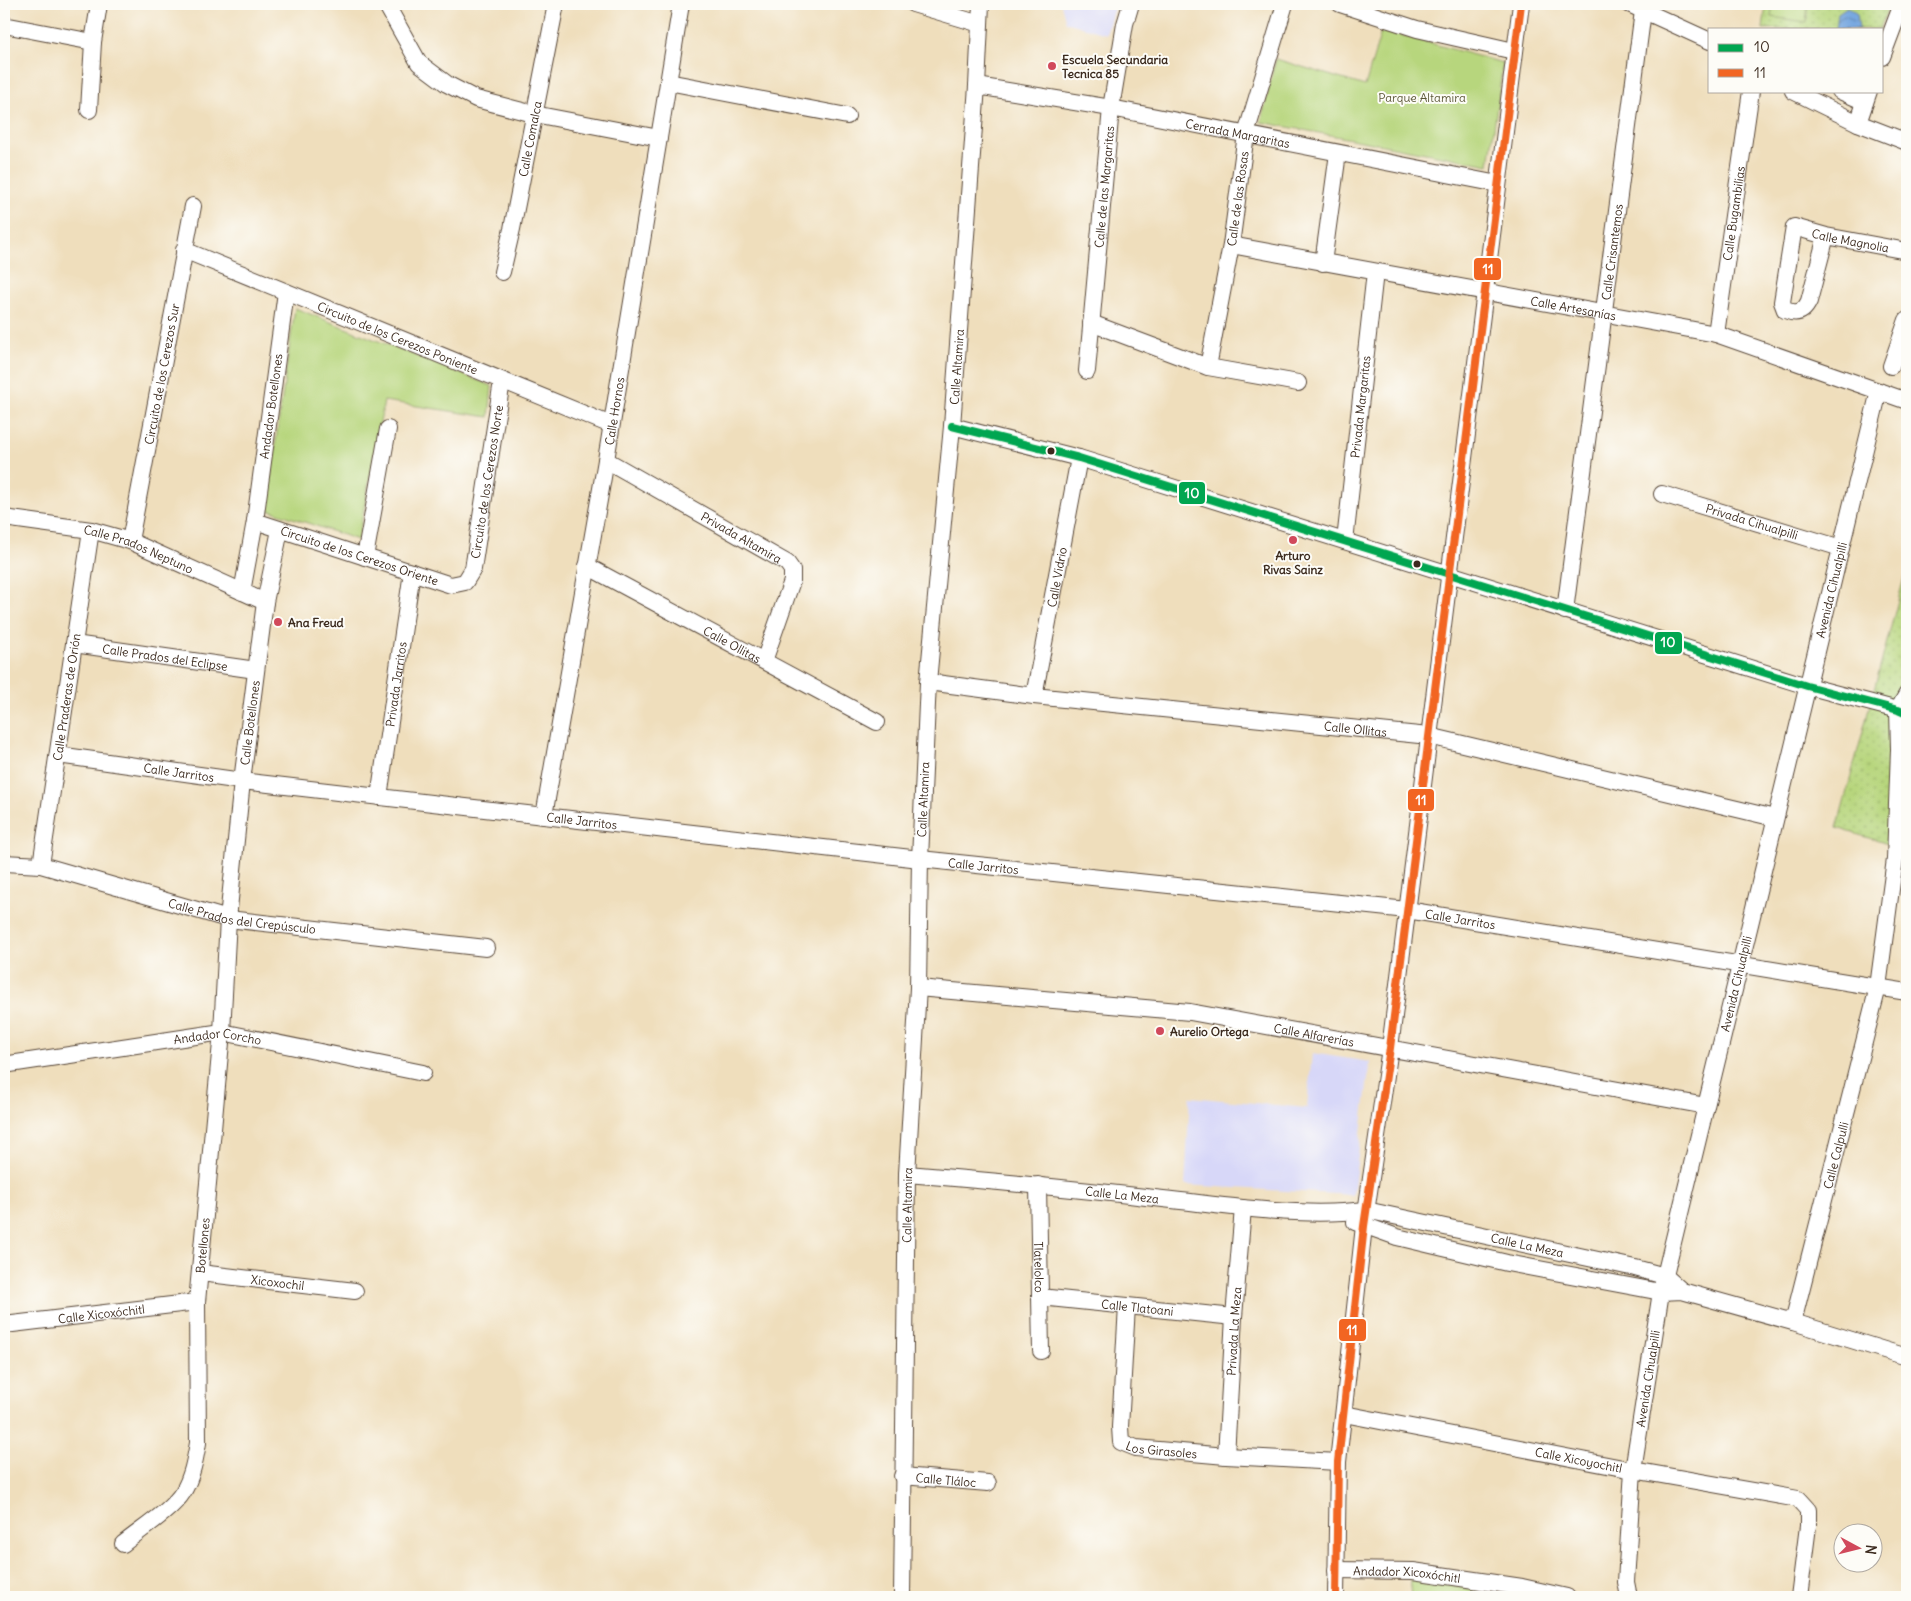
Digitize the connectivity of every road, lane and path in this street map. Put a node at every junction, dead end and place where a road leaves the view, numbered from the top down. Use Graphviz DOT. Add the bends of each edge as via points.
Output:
graph roads {
  1 [pos="99,4"];
  2 [pos="386,4"];
  3 [pos="556,4"];
  4 [pos="681,4"];
  5 [pos="913,4"];
  6 [pos="981,4"];
  7 [pos="1130,4"];
  8 [pos="1285,4"];
  9 [pos="1340,4"];
  10 [pos="1521,4"];
  11 [pos="1902,4"];
  12 [pos="1636,8"];
  13 [pos="980,24"];
  14 [pos="4,25"];
  15 [pos="1708,40"];
  16 [pos="93,42"];
  17 [pos="1514,51"];
  18 [pos="1884,52"];
  19 [pos="668,82"];
  20 [pos="977,86"];
  21 [pos="1751,92"];
  22 [pos="1795,92"];
  23 [pos="1845,92"];
  24 [pos="1867,96"];
  25 [pos="1111,108"];
  26 [pos="89,110"];
  27 [pos="534,114"];
  28 [pos="846,116"];
  29 [pos="1858,123"];
  30 [pos="1246,134"];
  31 [pos="659,138"];
  32 [pos="1907,142"];
  33 [pos="1338,153"];
  34 [pos="1498,184"];
  35 [pos="193,206"];
  36 [pos="1826,236"];
  37 [pos="1231,245"];
  38 [pos="184,250"];
  39 [pos="1907,251"];
  40 [pos="1323,263"];
  41 [pos="502,272"];
  42 [pos="1375,272"];
  43 [pos="286,292"];
  44 [pos="1484,292"];
  45 [pos="1603,314"];
  46 [pos="1907,320"];
  47 [pos="1091,323"];
  48 [pos="1716,334"];
  49 [pos="1891,366"];
  50 [pos="1208,367"];
  51 [pos="1087,371"];
  52 [pos="502,380"];
  53 [pos="1298,383"];
  54 [pos="1879,391"];
  55 [pos="1907,401"];
  56 [pos="612,426"];
  57 [pos="952,426"];
  58 [pos="388,429"];
  59 [pos="1079,458"];
  60 [pos="606,460"];
  61 [pos="1662,494"];
  62 [pos="4,518"];
  63 [pos="255,521"];
  64 [pos="91,530"];
  65 [pos="280,530"];
  66 [pos="130,541"];
  67 [pos="1345,541"];
  68 [pos="1841,548"];
  69 [pos="365,557"];
  70 [pos="587,566"];
  71 [pos="412,572"];
  72 [pos="1449,574"];
  73 [pos="465,582"];
  74 [pos="242,592"];
  75 [pos="265,602"];
  76 [pos="1565,610"];
  77 [pos="74,644"];
  78 [pos="764,661"];
  79 [pos="256,670"];
  80 [pos="928,682"];
  81 [pos="1807,686"];
  82 [pos="1907,694"];
  83 [pos="1034,696"];
  84 [pos="1903,712"];
  85 [pos="877,722"];
  86 [pos="1429,736"];
  87 [pos="58,755"];
  88 [pos="242,781"];
  89 [pos="380,797"];
  90 [pos="544,816"];
  91 [pos="1775,818"];
  92 [pos="920,859"];
  93 [pos="4,863"];
  94 [pos="41,865"];
  95 [pos="1407,910"];
  96 [pos="228,918"];
  97 [pos="486,948"];
  98 [pos="1740,964"];
  99 [pos="1878,987"];
  100 [pos="918,988"];
  101 [pos="1907,992"];
  102 [pos="222,1032"];
  103 [pos="1390,1048"];
  104 [pos="10,1064"];
  105 [pos="423,1073"];
  106 [pos="1706,1106"];
  107 [pos="907,1174"];
  108 [pos="1038,1185"];
  109 [pos="1243,1208"];
  110 [pos="1365,1218"];
  111 [pos="200,1272"];
  112 [pos="1663,1284"];
  113 [pos="355,1291"];
  114 [pos="1040,1296"];
  115 [pos="197,1302"];
  116 [pos="1127,1306"];
  117 [pos="1234,1317"];
  118 [pos="1793,1322"];
  119 [pos="4,1325"];
  120 [pos="1041,1351"];
  121 [pos="1907,1357"];
  122 [pos="1344,1414"];
  123 [pos="1226,1456"];
  124 [pos="1338,1462"];
  125 [pos="1632,1470"];
  126 [pos="902,1476"];
  127 [pos="988,1483"];
  128 [pos="123,1544"];
  129 [pos="1336,1570"];
  130 [pos="1627,1590"];
  131 [pos="902,1597"];
  132 [pos="1336,1597"];
  133 [pos="1567,1597"];
  134 [pos="1618,1597"];
  135 [pos="1798,1597"];
  1 -- 16 [label="street"];
  2 -- 27 [label="street" via="419,63 447,84 476,99"];
  3 -- 27 [label="street, Calle Comalca"];
  4 -- 19 [label="street, Calle Hornos"];
  5 -- 13 [label="street"];
  6 -- 13 [label="street, Calle Altamira"];
  7 -- 25 [label="street, Calle de las Margaritas"];
  8 -- 30 [label="street, Calle de las Rosas"];
  9 -- 17 [label="street" via="1417,29"];
  10 -- 17 [label="street"];
  11 -- 18 [label="street"];
  12 -- 15 [label="street"];
  12 -- 45 [label="street, Calle Crisantemos"];
  13 -- 20 [label="street, Calle Altamira"];
  14 -- 16 [label="street"];
  16 -- 26 [label="street"];
  17 -- 34 [label="street"];
  19 -- 28 [label="street"];
  19 -- 31 [label="street, Calle Hornos"];
  20 -- 25 [label="street, Cerrada Margaritas"];
  20 -- 57 [label="street, Calle Altamira"];
  21 -- 48 [label="street, Calle Bugambilias"];
  22 -- 29 [label="street"];
  23 -- 24 [label="street"];
  24 -- 29 [label="street"];
  25 -- 30 [label="street, Cerrada Margaritas"];
  25 -- 47 [label="street, Calle de las Margaritas"];
  27 -- 31 [label="street"];
  27 -- 41 [label="street, Calle Comalca"];
  29 -- 32 [label="street"];
  30 -- 33 [label="street, Cerrada Margaritas"];
  30 -- 37 [label="street, Calle de las Rosas"];
  31 -- 56 [label="street, Calle Hornos"];
  33 -- 34 [label="street, Cerrada Margaritas"];
  33 -- 40 [label="street"];
  34 -- 44 [label="street"];
  35 -- 38 [label="street, Circuito de los Cerezos Sur"];
  36 -- 36 [label="street, Calle Magnolia" via="1794,227 1782,302 1785,310 1800,312 1809,301"];
  36 -- 39 [label="street, Calle Magnolia"];
  37 -- 40 [label="street, Calle Artesanías"];
  37 -- 50 [label="street, Calle de las Rosas"];
  38 -- 43 [label="street, Circuito de los Cerezos Poniente"];
  38 -- 66 [label="street, Circuito de los Cerezos Sur"];
  40 -- 42 [label="street, Calle Artesanías"];
  42 -- 44 [label="street, Calle Artesanías"];
  42 -- 67 [label="street, Privada Margaritas"];
  43 -- 52 [label="street, Circuito de los Cerezos Poniente"];
  43 -- 63 [label="street, Andador Botellones"];
  44 -- 45 [label="street, Calle Artesanías"];
  44 -- 72 [label="street"];
  45 -- 48 [label="street, Calle Artesanías"];
  45 -- 76 [label="street, Calle Crisantemos"];
  46 -- 49 [label="street"];
  47 -- 50 [label="street"];
  47 -- 51 [label="street, Calle de las Margaritas"];
  48 -- 54 [label="street, Calle Artesanías"];
  50 -- 53 [label="street"];
  52 -- 56 [label="street, Circuito de los Cerezos Poniente"];
  52 -- 73 [label="street, Circuito de los Cerezos Norte" via="473,569"];
  54 -- 55 [label="street, Calle Artesanías"];
  54 -- 68 [label="street, Avenida Cihualpilli"];
  56 -- 60 [label="street, Calle Hornos"];
  57 -- 59 [label="street"];
  57 -- 80 [label="street, Calle Altamira"];
  58 -- 69 [label="street"];
  59 -- 67 [label="street"];
  59 -- 83 [label="street, Calle Vidrio"];
  60 -- 70 [label="street, Calle Hornos"];
  60 -- 78 [label="street, Privada Altamira" via="787,563 792,570 792,581"];
  61 -- 68 [label="street, Privada Cihualpilli"];
  62 -- 64 [label="street, Calle Prados Neptuno"];
  63 -- 65 [label="street, Circuito de los Cerezos Oriente"];
  63 -- 74 [label="street"];
  64 -- 66 [label="street, Calle Prados Neptuno"];
  64 -- 77 [label="street, Calle Praderas de Orión"];
  65 -- 69 [label="street, Circuito de los Cerezos Oriente"];
  65 -- 75 [label="street, Calle Botellones"];
  66 -- 74 [label="street, Calle Prados Neptuno"];
  67 -- 72 [label="street"];
  68 -- 81 [label="street, Avenida Cihualpilli"];
  69 -- 71 [label="street, Circuito de los Cerezos Oriente"];
  70 -- 78 [label="street, Calle Ollitas"];
  70 -- 90 [label="street, Calle Hornos"];
  71 -- 73 [label="street, Circuito de los Cerezos Oriente" via="450,585"];
  71 -- 89 [label="street, Privada Jarritos"];
  72 -- 76 [label="street"];
  72 -- 86 [label="street"];
  74 -- 75 [label="street, Calle Prados Neptuno"];
  75 -- 79 [label="street, Calle Botellones"];
  76 -- 81 [label="street"];
  77 -- 79 [label="street, Calle Prados del Eclipse"];
  77 -- 87 [label="street, Calle Praderas de Orión"];
  78 -- 85 [label="street, Calle Ollitas"];
  79 -- 88 [label="street, Calle Botellones"];
  80 -- 83 [label="street, Calle Ollitas"];
  80 -- 92 [label="street, Calle Altamira"];
  81 -- 84 [label="street"];
  81 -- 91 [label="street, Avenida Cihualpilli"];
  82 -- 84 [label="street"];
  83 -- 86 [label="street, Calle Ollitas"];
  84 -- 99 [label="street, Calle Calpulli" via="1894,859"];
  86 -- 91 [label="street, Calle Ollitas"];
  86 -- 95 [label="street"];
  87 -- 88 [label="street, Calle Jarritos"];
  87 -- 94 [label="street, Calle Praderas de Orión"];
  88 -- 89 [label="street, Calle Jarritos"];
  88 -- 96 [label="street, Calle Botellones"];
  89 -- 90 [label="street, Calle Jarritos"];
  90 -- 92 [label="street, Calle Jarritos"];
  91 -- 98 [label="street, Avenida Cihualpilli"];
  92 -- 95 [label="street, Calle Jarritos"];
  92 -- 100 [label="street, Calle Altamira"];
  93 -- 94 [label="street, Calle Prados del Crepúsculo"];
  94 -- 96 [label="street, Calle Prados del Crepúsculo"];
  95 -- 98 [label="street, Calle Jarritos"];
  95 -- 103 [label="street"];
  96 -- 97 [label="street, Calle Prados del Crepúsculo"];
  96 -- 102 [label="street, Botellones"];
  98 -- 99 [label="street, Calle Jarritos"];
  98 -- 106 [label="street, Avenida Cihualpilli"];
  99 -- 101 [label="street, Calle Jarritos"];
  99 -- 118 [label="street, Calle Calpulli"];
  100 -- 103 [label="street, Calle Alfarerías" via="1190,1012"];
  100 -- 107 [label="street, Calle Altamira"];
  102 -- 104 [label="street, Andador Corcho"];
  102 -- 105 [label="street, Andador Corcho"];
  102 -- 111 [label="street, Botellones"];
  103 -- 106 [label="street, Calle Alfarerías"];
  103 -- 110 [label="street"];
  106 -- 112 [label="street, Avenida Cihualpilli"];
  107 -- 108 [label="street, Calle La Meza"];
  107 -- 126 [label="street, Calle Altamira"];
  108 -- 109 [label="street, Calle La Meza"];
  108 -- 114 [label="street, Tlatelolco"];
  109 -- 110 [label="street, Calle La Meza"];
  109 -- 117 [label="street, Privada La Meza"];
  110 -- 112 [label="street, Calle La Meza" via="1635,1268"];
  110 -- 122 [label="street"];
  111 -- 113 [label="street, Xicoxochil"];
  111 -- 115 [label="street, Botellones"];
  112 -- 118 [label="street, Calle La Meza"];
  112 -- 125 [label="street, Avenida Cihualpilli"];
  114 -- 116 [label="street, Calle Tlatoani"];
  114 -- 120 [label="street, Tlatelolco"];
  115 -- 119 [label="street, Calle Xicoxóchitl"];
  115 -- 128 [label="street, Botellones" via="198,1443 194,1464 183,1493"];
  116 -- 117 [label="street, Calle Tlatoani"];
  116 -- 123 [label="street, Los Girasoles" via="1121,1442 1136,1448"];
  117 -- 123 [label="street, Privada La Meza"];
  118 -- 121 [label="street, Calle La Meza"];
  122 -- 124 [label="street"];
  122 -- 125 [label="street, Calle Xicoyochitl"];
  123 -- 124 [label="street, Los Girasoles"];
  124 -- 129 [label="street"];
  125 -- 130 [label="street, Avenida Cihualpilli"];
  125 -- 135 [label="street, Calle Xicoyochitl" via="1798,1499 1808,1510"];
  126 -- 127 [label="street, Calle Tláloc"];
  126 -- 131 [label="street, Calle Altamira"];
  129 -- 132 [label="street"];
  129 -- 133 [label="street, Andador Xicoxóchitl" via="1413,1572 1522,1587"];
  130 -- 134 [label="street, Avenida Cihualpilli"];
}
